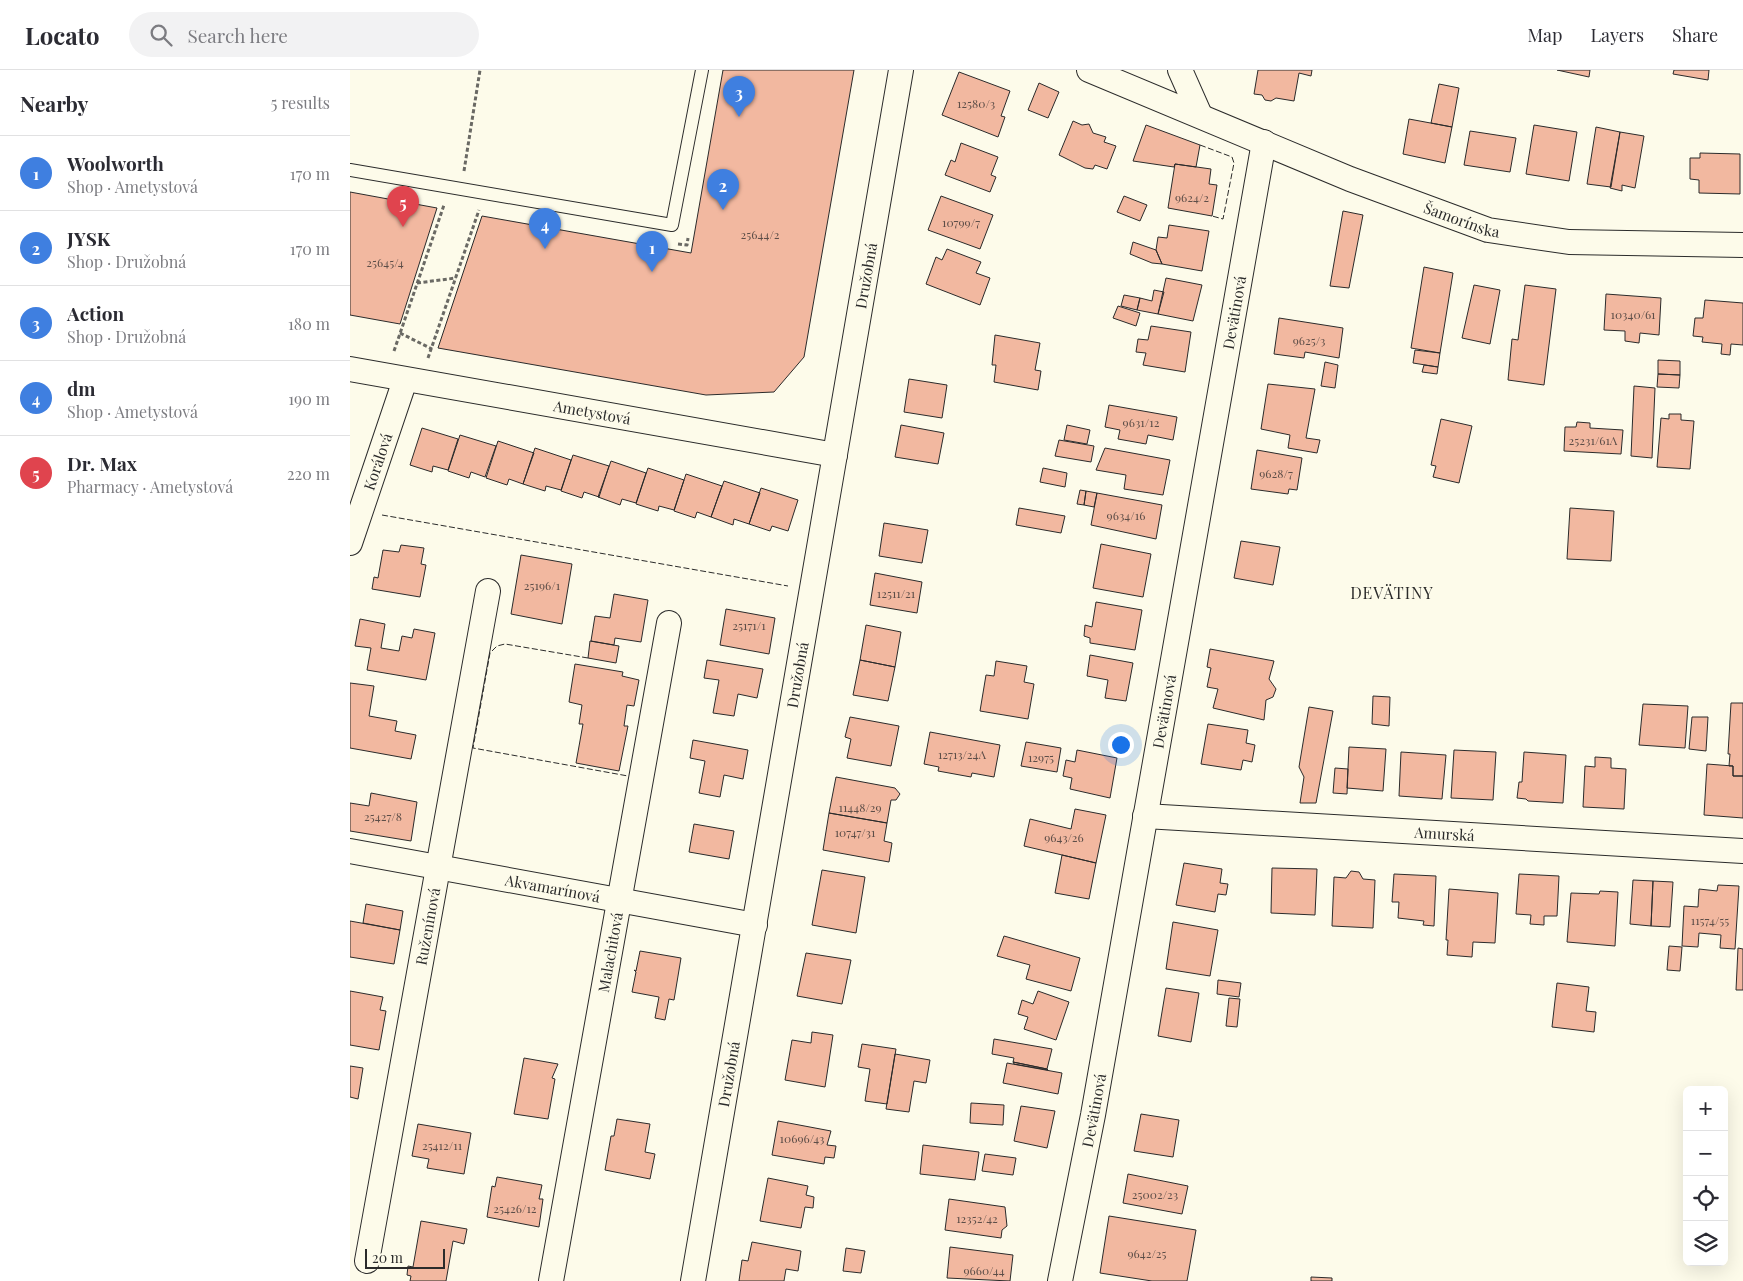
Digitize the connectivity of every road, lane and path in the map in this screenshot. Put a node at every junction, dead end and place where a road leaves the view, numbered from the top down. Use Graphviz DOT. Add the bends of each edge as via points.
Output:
graph roads {
  1 [pos="480,70"];
  2 [pos="702,70"];
  3 [pos="902,70"];
  4 [pos="1088,70"];
  5 [pos="1180,70"];
  6 [pos="1200,115"];
  7 [pos="1264,142"];
  8 [pos="350,170"];
  9 [pos="462,189"];
  10 [pos="444,204"];
  11 [pos="479,210"];
  12 [pos="1743,245"];
  13 [pos="456,278"];
  14 [pos="417,283"];
  15 [pos="400,333"];
  16 [pos="432,349"];
  17 [pos="392,358"];
  18 [pos="426,364"];
  19 [pos="350,370"];
  20 [pos="405,380"];
  21 [pos="835,456"];
  22 [pos="350,543"];
  23 [pos="488,591"];
  24 [pos="669,623"];
  25 [pos="1145,816"];
  26 [pos="350,851"];
  27 [pos="1743,851"];
  28 [pos="437,868"];
  29 [pos="621,900"];
  30 [pos="755,925"];
  31 [pos="366,1260"];
  32 [pos="551,1281"];
  33 [pos="693,1281"];
  34 [pos="1060,1281"];
  1 -- 9 [label="path"];
  2 -- 9 [label="lane" via="672,225"];
  3 -- 21 [label="street, Družobná"];
  4 -- 6 [label="street, Šamorínska"];
  5 -- 6 [label="street"];
  6 -- 7 [label="street, Šamorínska"];
  7 -- 12 [label="street, Šamorínska" via="1350,179 1488,230 1569,242"];
  7 -- 25 [label="street, Devätinová"];
  8 -- 9 [label="lane"];
  10 -- 14 [label="path"];
  11 -- 13 [label="path"];
  13 -- 14 [label="path"];
  13 -- 16 [label="path"];
  14 -- 15 [label="path"];
  15 -- 16 [label="path"];
  15 -- 17 [label="path"];
  16 -- 18 [label="path"];
  19 -- 20 [label="street, Ametystová"];
  20 -- 21 [label="street, Ametystová"];
  20 -- 22 [label="street, Korálová"];
  21 -- 30 [label="street, Družobná"];
  23 -- 28 [label="street, Ruženínová"];
  24 -- 29 [label="street, Malachitová"];
  25 -- 27 [label="street, Amurská"];
  25 -- 34 [label="street, Devätinová" via="1093,1115"];
  26 -- 28 [label="street, Akvamarínová"];
  28 -- 29 [label="street, Akvamarínová"];
  28 -- 31 [label="street, Ruženínová"];
  29 -- 30 [label="street, Akvamarínová"];
  29 -- 32 [label="street, Malachitová"];
  30 -- 33 [label="street, Družobná"];
}
